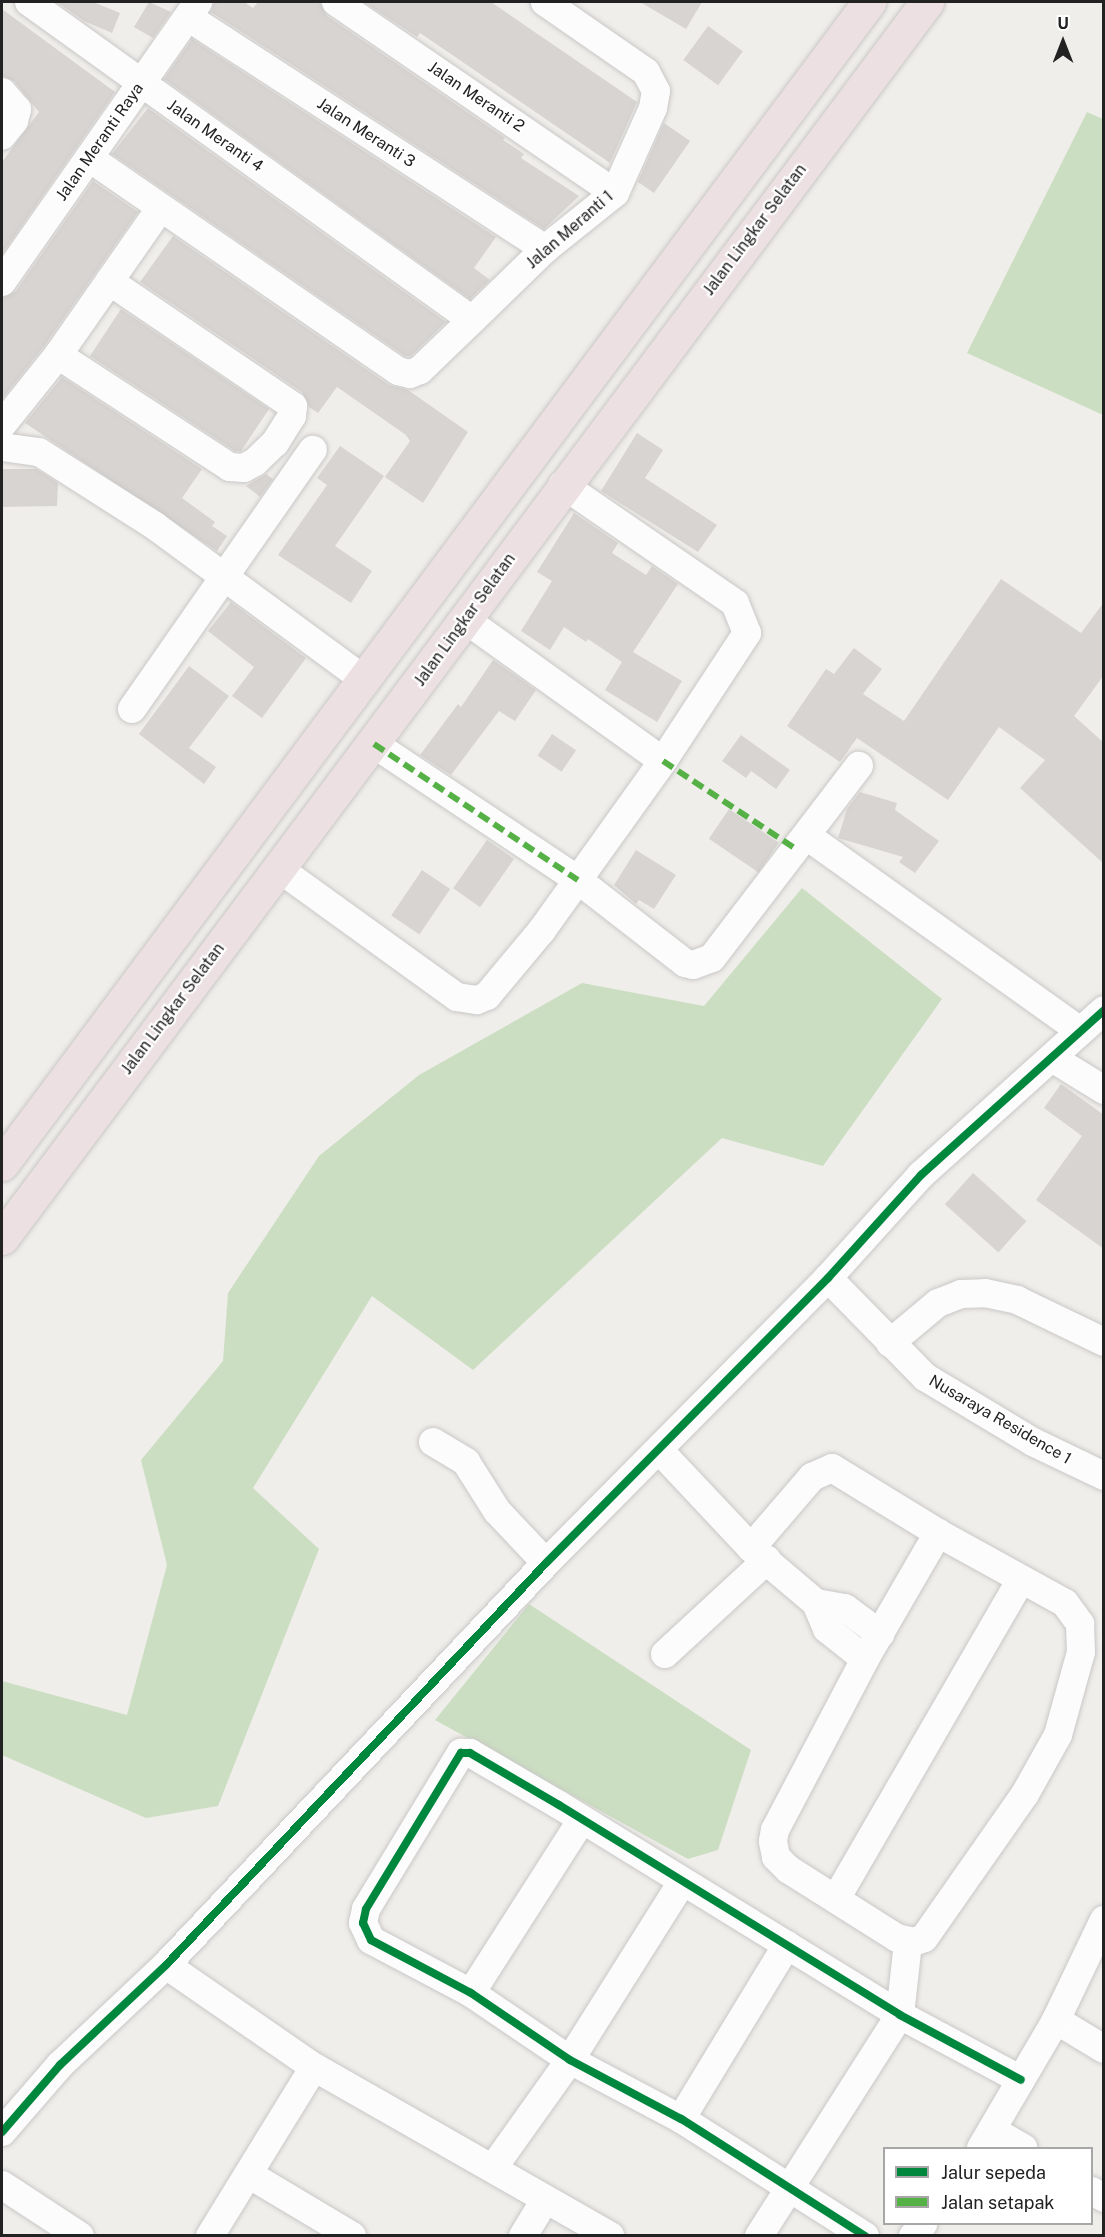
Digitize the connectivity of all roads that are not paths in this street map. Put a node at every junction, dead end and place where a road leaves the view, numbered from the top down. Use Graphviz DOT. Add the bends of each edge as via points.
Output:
graph roads {
  1 [pos="29,2"];
  2 [pos="336,2"];
  3 [pos="545,2"];
  4 [pos="869,2"];
  5 [pos="927,2"];
  6 [pos="193,9"];
  7 [pos="142,84"];
  8 [pos="2,92"];
  9 [pos="2,136"];
  10 [pos="89,158"];
  11 [pos="615,194"];
  12 [pos="160,209"];
  13 [pos="545,249"];
  14 [pos="109,280"];
  15 [pos="2,282"];
  16 [pos="472,320"];
  17 [pos="58,355"];
  18 [pos="2,425"];
  19 [pos="2,447"];
  20 [pos="313,450"];
  21 [pos="563,485"];
  22 [pos="226,579"];
  23 [pos="466,620"];
  24 [pos="363,679"];
  25 [pos="132,709"];
  26 [pos="374,744"];
  27 [pos="663,761"];
  28 [pos="859,766"];
  29 [pos="288,778"];
  30 [pos="328,802"];
  31 [pos="807,836"];
  32 [pos="278,868"];
  33 [pos="578,880"];
  34 [pos="1104,1010"];
  35 [pos="1080,1031"];
  36 [pos="1052,1058"];
  37 [pos="1104,1090"];
  38 [pos="2,1164"];
  39 [pos="2,1238"];
  40 [pos="828,1278"];
  41 [pos="1104,1342"];
  42 [pos="890,1343"];
  43 [pos="433,1442"];
  44 [pos="660,1451"];
  45 [pos="1104,1476"];
  46 [pos="938,1533"];
  47 [pos="759,1554"];
  48 [pos="546,1563"];
  49 [pos="1021,1579"];
  50 [pos="816,1604"];
  51 [pos="880,1634"];
  52 [pos="665,1654"];
  53 [pos="866,1659"];
  54 [pos="581,1821"];
  55 [pos="682,1882"];
  56 [pos="837,1897"];
  57 [pos="1104,1920"];
  58 [pos="908,1942"];
  59 [pos="787,1945"];
  60 [pos="166,1965"];
  61 [pos="471,1993"];
  62 [pos="900,2014"];
  63 [pos="1056,2020"];
  64 [pos="1104,2049"];
  65 [pos="570,2060"];
  66 [pos="314,2067"];
  67 [pos="1021,2080"];
  68 [pos="6,2116"];
  69 [pos="681,2119"];
  70 [pos="988,2140"];
  71 [pos="1019,2147"];
  72 [pos="493,2168"];
  73 [pos="250,2175"];
  74 [pos="2,2185"];
  75 [pos="791,2187"];
  76 [pos="545,2200"];
  77 [pos="80,2235"];
  78 [pos="210,2235"];
  79 [pos="352,2235"];
  80 [pos="523,2235"];
  81 [pos="610,2235"];
  82 [pos="759,2235"];
  83 [pos="865,2235"];
  1 -- 7 [label="street, Jalan Meranti 4"];
  2 -- 11 [label="street, Jalan Meranti 2"];
  3 -- 11 [label="street, Jalan Meranti 1" via="632,59 646,72 656,91 645,129"];
  4 -- 24 [label="highway"];
  5 -- 21 [label="highway, Jalan Lingkar Selatan"];
  6 -- 7 [label="street, Jalan Meranti Raya"];
  6 -- 13 [label="street, Jalan Meranti 3"];
  7 -- 10 [label="street, Jalan Meranti Raya"];
  7 -- 16 [label="street, Jalan Meranti 4"];
  8 -- 9 [label="street" via="17,110"];
  10 -- 12 [label="street, Jalan Meranti 1"];
  10 -- 15 [label="street, Jalan Meranti Raya"];
  11 -- 13 [label="street, Jalan Meranti 1"];
  12 -- 14 [label="street"];
  12 -- 16 [label="street, Jalan Meranti 1" via="405,374 420,370"];
  13 -- 16 [label="street, Jalan Meranti 1"];
  14 -- 17 [label="street"];
  14 -- 17 [label="street" via="292,406 292,416 275,442 250,465 230,467"];
  17 -- 18 [label="street"];
  19 -- 22 [label="street" via="39,452 155,526"];
  20 -- 22 [label="street"];
  21 -- 23 [label="highway, Jalan Lingkar Selatan"];
  21 -- 27 [label="street" via="735,603 747,633"];
  22 -- 24 [label="street"];
  22 -- 25 [label="street"];
  23 -- 26 [label="highway, Jalan Lingkar Selatan"];
  23 -- 27 [label="street"];
  24 -- 29 [label="highway"];
  26 -- 30 [label="highway, Jalan Lingkar Selatan"];
  26 -- 33 [label="street"];
  27 -- 33 [label="street"];
  28 -- 31 [label="street"];
  29 -- 30 [label="highway"];
  29 -- 38 [label="highway"];
  30 -- 32 [label="highway, Jalan Lingkar Selatan"];
  31 -- 33 [label="street" via="712,958 699,965 685,963"];
  31 -- 35 [label="street"];
  32 -- 33 [label="street" via="457,997 477,1000 497,988"];
  32 -- 39 [label="highway, Jalan Lingkar Selatan"];
  34 -- 35 [label="street"];
  35 -- 36 [label="street"];
  36 -- 37 [label="street"];
  36 -- 40 [label="street" via="921,1175"];
  40 -- 42 [label="street, Nusaraya Residence 1"];
  40 -- 44 [label="street"];
  41 -- 42 [label="street" via="1017,1300 985,1293 961,1294 938,1302"];
  42 -- 45 [label="street, Nusaraya Residence 1" via="925,1377 1033,1442"];
  43 -- 48 [label="street" via="466,1462 497,1511"];
  44 -- 47 [label="street"];
  44 -- 48 [label="street"];
  46 -- 47 [label="street" via="842,1470 832,1468 812,1477"];
  46 -- 49 [label="street"];
  46 -- 51 [label="street"];
  47 -- 50 [label="street"];
  47 -- 52 [label="street"];
  48 -- 60 [label="street"];
  49 -- 56 [label="street"];
  49 -- 58 [label="street" via="1065,1604 1080,1624 1081,1652 1058,1735 1025,1794 924,1938"];
  50 -- 51 [label="street" via="845,1608"];
  50 -- 53 [label="street" via="827,1629"];
  51 -- 53 [label="street"];
  53 -- 56 [label="street" via="774,1830 773,1841 781,1863"];
  54 -- 55 [label="street"];
  54 -- 61 [label="street"];
  54 -- 61 [label="street" via="470,1753 464,1752 457,1758 366,1909 363,1923 371,1940"];
  55 -- 59 [label="street"];
  55 -- 65 [label="street"];
  56 -- 58 [label="street"];
  57 -- 63 [label="street"];
  58 -- 62 [label="street"];
  59 -- 62 [label="street"];
  59 -- 69 [label="street"];
  60 -- 66 [label="street"];
  60 -- 68 [label="street"];
  61 -- 65 [label="street"];
  62 -- 67 [label="street"];
  62 -- 75 [label="street"];
  63 -- 64 [label="street"];
  63 -- 67 [label="street"];
  65 -- 69 [label="street"];
  65 -- 72 [label="street"];
  66 -- 72 [label="street"];
  66 -- 73 [label="street"];
  67 -- 70 [label="street"];
  69 -- 75 [label="street"];
  70 -- 71 [label="street"];
  72 -- 76 [label="street"];
  73 -- 78 [label="street"];
  73 -- 79 [label="street"];
  74 -- 77 [label="street"];
  75 -- 82 [label="street"];
  75 -- 83 [label="street"];
  76 -- 80 [label="street"];
  76 -- 81 [label="street"];
}
